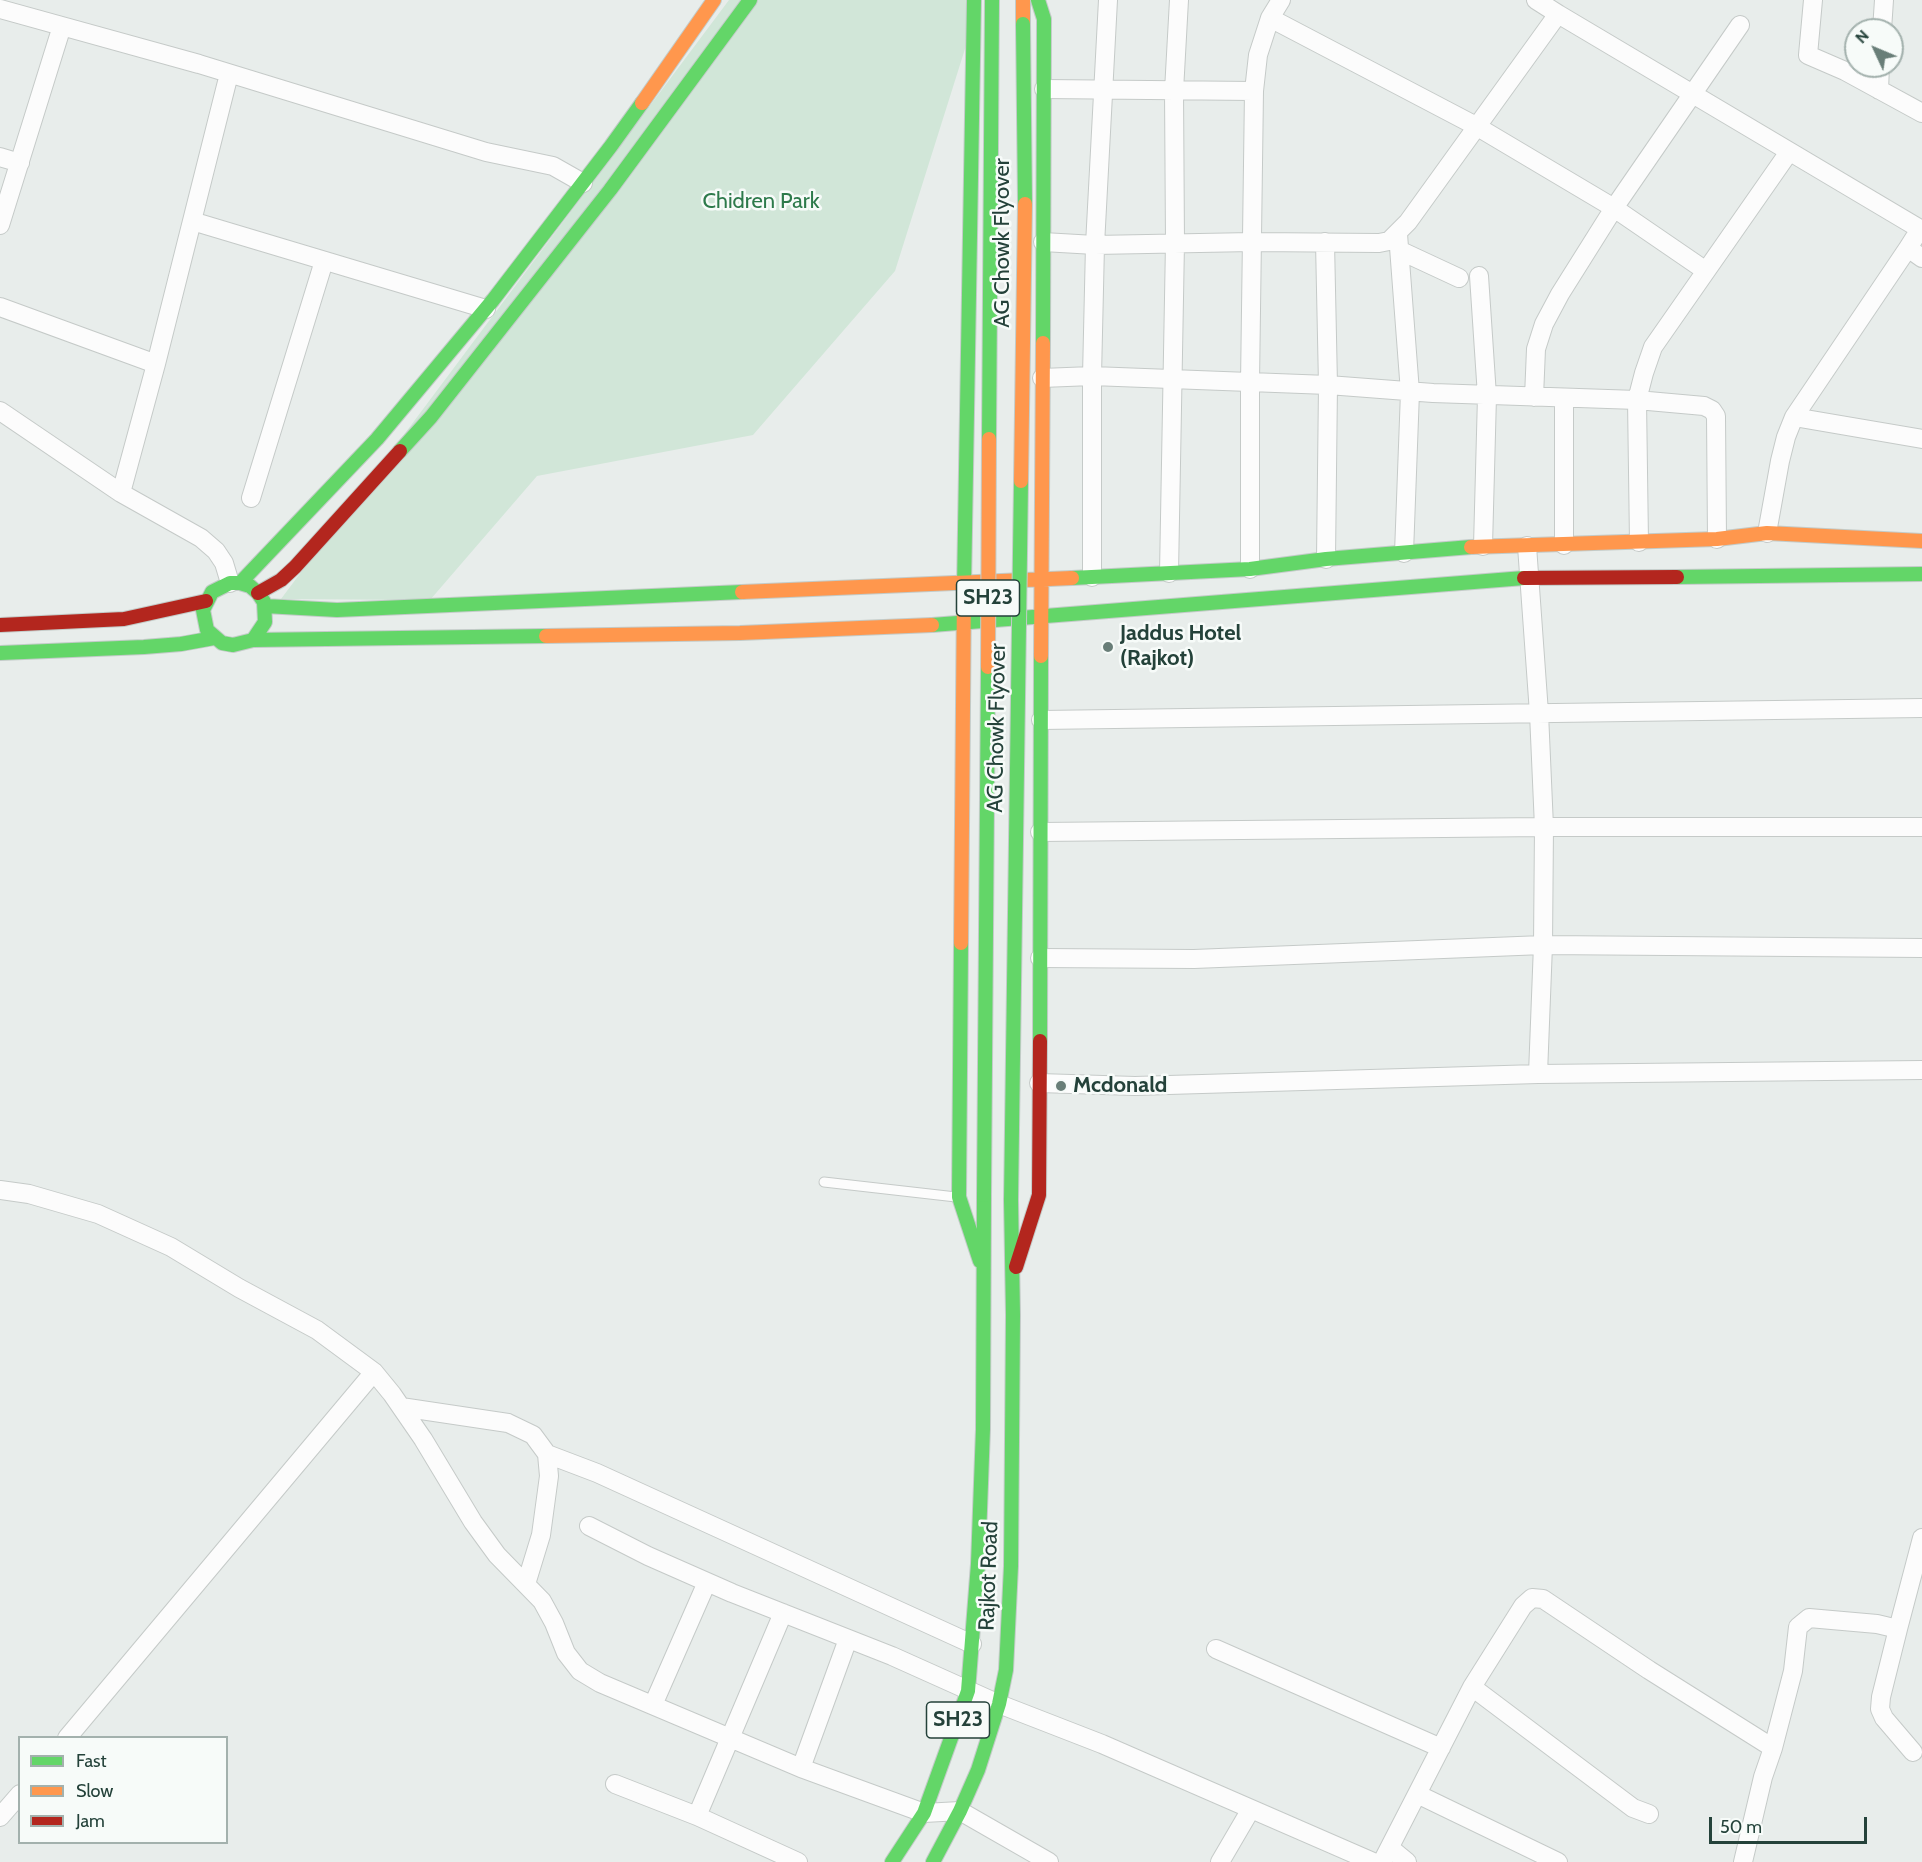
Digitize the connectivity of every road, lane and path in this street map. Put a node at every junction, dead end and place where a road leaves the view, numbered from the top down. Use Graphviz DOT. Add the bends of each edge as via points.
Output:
graph roads {
  1 [pos="714,0"];
  2 [pos="750,0"];
  3 [pos="974,0"];
  4 [pos="992,0"];
  5 [pos="1023,0"];
  6 [pos="1038,0"];
  7 [pos="1108,0"];
  8 [pos="1179,0"];
  9 [pos="1281,0"];
  10 [pos="1536,0"];
  11 [pos="1813,0"];
  12 [pos="1884,0"];
  13 [pos="0,9"];
  14 [pos="1558,14"];
  15 [pos="1270,18"];
  16 [pos="1883,18"];
  17 [pos="1740,25"];
  18 [pos="62,26"];
  19 [pos="229,74"];
  20 [pos="1880,78"];
  21 [pos="1044,89"];
  22 [pos="1101,89"];
  23 [pos="1174,90"];
  24 [pos="1879,90"];
  25 [pos="1254,92"];
  26 [pos="1692,95"];
  27 [pos="1922,113"];
  28 [pos="1476,126"];
  29 [pos="1789,152"];
  30 [pos="0,157"];
  31 [pos="20,163"];
  32 [pos="582,183"];
  33 [pos="1614,208"];
  34 [pos="192,221"];
  35 [pos="0,225"];
  36 [pos="1921,228"];
  37 [pos="1043,242"];
  38 [pos="1252,242"];
  39 [pos="1400,242"];
  40 [pos="1175,243"];
  41 [pos="1325,243"];
  42 [pos="1095,245"];
  43 [pos="1915,253"];
  44 [pos="324,261"];
  45 [pos="1706,271"];
  46 [pos="1479,276"];
  47 [pos="1459,278"];
  48 [pos="0,307"];
  49 [pos="486,309"];
  50 [pos="156,364"];
  51 [pos="1092,376"];
  52 [pos="1042,378"];
  53 [pos="1173,380"];
  54 [pos="1250,383"];
  55 [pos="1328,385"];
  56 [pos="1410,392"];
  57 [pos="1487,396"];
  58 [pos="1534,397"];
  59 [pos="1564,398"];
  60 [pos="1637,400"];
  61 [pos="0,411"];
  62 [pos="1794,417"];
  63 [pos="1922,439"];
  64 [pos="121,493"];
  65 [pos="251,498"];
  66 [pos="1767,533"];
  67 [pos="1717,539"];
  68 [pos="1639,542"];
  69 [pos="1922,542"];
  70 [pos="1564,545"];
  71 [pos="1483,546"];
  72 [pos="1527,546"];
  73 [pos="1404,553"];
  74 [pos="1326,560"];
  75 [pos="1250,569"];
  76 [pos="1169,573"];
  77 [pos="1922,574"];
  78 [pos="1092,577"];
  79 [pos="1530,578"];
  80 [pos="1042,579"];
  81 [pos="964,582"];
  82 [pos="235,583"];
  83 [pos="258,593"];
  84 [pos="206,600"];
  85 [pos="265,606"];
  86 [pos="1041,619"];
  87 [pos="965,624"];
  88 [pos="0,625"];
  89 [pos="214,638"];
  90 [pos="253,640"];
  91 [pos="0,653"];
  92 [pos="1922,708"];
  93 [pos="1539,713"];
  94 [pos="1041,720"];
  95 [pos="1544,827"];
  96 [pos="1922,827"];
  97 [pos="1040,832"];
  98 [pos="1543,945"];
  99 [pos="1922,948"];
  100 [pos="1040,958"];
  101 [pos="1922,1070"];
  102 [pos="1538,1074"];
  103 [pos="1039,1083"];
  104 [pos="824,1182"];
  105 [pos="0,1190"];
  106 [pos="958,1197"];
  107 [pos="983,1270"];
  108 [pos="1012,1277"];
  109 [pos="374,1372"];
  110 [pos="401,1407"];
  111 [pos="547,1454"];
  112 [pos="589,1526"];
  113 [pos="1922,1538"];
  114 [pos="707,1582"];
  115 [pos="526,1584"];
  116 [pos="783,1613"];
  117 [pos="1898,1629"];
  118 [pos="848,1639"];
  119 [pos="972,1644"];
  120 [pos="1216,1649"];
  121 [pos="1472,1687"];
  122 [pos="968,1691"];
  123 [pos="999,1704"];
  124 [pos="653,1705"];
  125 [pos="68,1736"];
  126 [pos="729,1736"];
  127 [pos="1441,1748"];
  128 [pos="1773,1748"];
  129 [pos="1913,1752"];
  130 [pos="801,1768"];
  131 [pos="615,1784"];
  132 [pos="1417,1794"];
  133 [pos="18,1796"];
  134 [pos="1251,1809"];
  135 [pos="960,1811"];
  136 [pos="924,1813"];
  137 [pos="1649,1814"];
  138 [pos="697,1816"];
  139 [pos="0,1818"];
  140 [pos="1386,1855"];
  141 [pos="798,1862"];
  142 [pos="892,1862"];
  143 [pos="933,1862"];
  144 [pos="1049,1862"];
  145 [pos="1220,1862"];
  146 [pos="1373,1862"];
  147 [pos="1407,1862"];
  148 [pos="1558,1862"];
  149 [pos="1743,1862"];
  1 -- 32 [label="street"];
  2 -- 83 [label="street" via="610,190 430,417 295,567"];
  3 -- 81 [label="street"];
  4 -- 107 [label="street, AG Chowk Flyover / SH23, bridge"];
  5 -- 108 [label="street, AG Chowk Flyover / SH23, bridge" via="1025,240"];
  6 -- 21 [label="street" via="1044,19"];
  7 -- 22 [label="street"];
  8 -- 23 [label="street"];
  9 -- 15 [label="street"];
  10 -- 14 [label="street"];
  11 -- 24 [label="street" via="1808,55"];
  12 -- 16 [label="street"];
  13 -- 18 [label="street"];
  14 -- 26 [label="street"];
  14 -- 28 [label="street"];
  15 -- 25 [label="street" via="1258,55"];
  15 -- 28 [label="street"];
  17 -- 26 [label="street"];
  18 -- 19 [label="street"];
  18 -- 31 [label="street"];
  19 -- 32 [label="street" via="486,152 553,166"];
  19 -- 34 [label="street"];
  20 -- 24 [label="street"];
  21 -- 22 [label="street"];
  21 -- 37 [label="street"];
  22 -- 23 [label="street"];
  22 -- 42 [label="street"];
  23 -- 25 [label="street"];
  23 -- 40 [label="street"];
  24 -- 27 [label="street"];
  25 -- 38 [label="street"];
  26 -- 29 [label="street"];
  26 -- 33 [label="street"];
  28 -- 33 [label="street"];
  28 -- 39 [label="street"];
  29 -- 36 [label="street"];
  29 -- 45 [label="street"];
  30 -- 31 [label="street"];
  31 -- 35 [label="street"];
  32 -- 49 [label="street"];
  33 -- 45 [label="street"];
  33 -- 58 [label="street" via="1544,324 1536,349"];
  34 -- 44 [label="street"];
  34 -- 50 [label="street"];
  36 -- 43 [label="street"];
  37 -- 42 [label="street"];
  37 -- 52 [label="street"];
  38 -- 40 [label="street"];
  38 -- 41 [label="street"];
  38 -- 54 [label="street"];
  39 -- 41 [label="street"];
  39 -- 47 [label="street"];
  39 -- 56 [label="street"];
  40 -- 42 [label="street"];
  40 -- 53 [label="street"];
  41 -- 55 [label="street"];
  42 -- 51 [label="street"];
  43 -- 62 [label="street"];
  44 -- 49 [label="street"];
  44 -- 65 [label="street"];
  45 -- 60 [label="street" via="1653,347"];
  46 -- 57 [label="street"];
  48 -- 50 [label="street"];
  49 -- 82 [label="street" via="377,438"];
  50 -- 64 [label="street"];
  51 -- 52 [label="street"];
  51 -- 53 [label="street"];
  51 -- 78 [label="street"];
  52 -- 80 [label="street"];
  53 -- 54 [label="street"];
  53 -- 76 [label="street"];
  54 -- 55 [label="street"];
  54 -- 75 [label="street"];
  55 -- 56 [label="street"];
  55 -- 74 [label="street"];
  56 -- 57 [label="street"];
  56 -- 73 [label="street"];
  57 -- 58 [label="street"];
  57 -- 71 [label="street"];
  58 -- 59 [label="street"];
  59 -- 60 [label="street"];
  59 -- 70 [label="street"];
  60 -- 67 [label="street" via="1704,406 1716,416"];
  60 -- 68 [label="street"];
  61 -- 64 [label="street"];
  62 -- 63 [label="street"];
  62 -- 66 [label="street" via="1780,461"];
  64 -- 82 [label="street" via="201,538 216,551"];
  66 -- 67 [label="street"];
  66 -- 69 [label="street"];
  67 -- 68 [label="street"];
  68 -- 70 [label="street"];
  70 -- 72 [label="street"];
  71 -- 72 [label="street"];
  71 -- 73 [label="street"];
  72 -- 79 [label="street"];
  73 -- 74 [label="street"];
  74 -- 75 [label="street"];
  75 -- 76 [label="street"];
  76 -- 78 [label="street"];
  77 -- 79 [label="street"];
  78 -- 80 [label="street"];
  79 -- 86 [label="street"];
  79 -- 93 [label="street"];
  80 -- 81 [label="street"];
  80 -- 86 [label="street"];
  81 -- 85 [label="street" via="337,610"];
  81 -- 87 [label="street"];
  82 -- 83 [label="street" via="250,586"];
  82 -- 84 [label="street" via="220,586"];
  83 -- 85 [label="street"];
  84 -- 88 [label="street" via="124,619"];
  84 -- 89 [label="street" via="204,620"];
  85 -- 90 [label="street" via="265,622"];
  86 -- 87 [label="street"];
  86 -- 94 [label="street"];
  87 -- 90 [label="street" via="740,633"];
  87 -- 106 [label="street"];
  89 -- 90 [label="street" via="233,645"];
  89 -- 91 [label="street" via="144,647"];
  92 -- 93 [label="street"];
  93 -- 94 [label="street"];
  93 -- 95 [label="street"];
  94 -- 97 [label="street"];
  95 -- 96 [label="street"];
  95 -- 97 [label="street"];
  95 -- 98 [label="street"];
  97 -- 100 [label="street"];
  98 -- 99 [label="street"];
  98 -- 100 [label="street" via="1194,958"];
  98 -- 102 [label="street"];
  100 -- 103 [label="street"];
  101 -- 102 [label="street"];
  102 -- 103 [label="street" via="1135,1086"];
  103 -- 108 [label="street" via="1039,1195"];
  104 -- 106 [label="lane"];
  105 -- 109 [label="street" via="29,1194 98,1214 171,1247 317,1330"];
  106 -- 107 [label="street"];
  107 -- 119 [label="street, Rajkot Road / SH23" via="983,1429"];
  108 -- 123 [label="street, Rajkot Road / SH23" via="1011,1566 1006,1670"];
  109 -- 110 [label="street"];
  109 -- 125 [label="street"];
  110 -- 111 [label="street" via="508,1423 532,1435"];
  110 -- 115 [label="street" via="473,1522 497,1555"];
  111 -- 115 [label="street" via="549,1476 540,1535"];
  111 -- 119 [label="street" via="597,1473"];
  112 -- 114 [label="street"];
  113 -- 117 [label="street"];
  114 -- 116 [label="street"];
  114 -- 124 [label="street"];
  115 -- 124 [label="street" via="542,1601 566,1653 580,1671"];
  116 -- 118 [label="street"];
  116 -- 126 [label="street"];
  117 -- 128 [label="street" via="1809,1618 1803,1622 1798,1627 1793,1671"];
  117 -- 129 [label="street" via="1880,1709"];
  118 -- 122 [label="street"];
  118 -- 130 [label="street"];
  119 -- 122 [label="street, SH23"];
  120 -- 127 [label="street"];
  121 -- 127 [label="street"];
  121 -- 128 [label="street" via="1523,1606 1533,1598 1543,1599"];
  121 -- 137 [label="street" via="1633,1808"];
  122 -- 123 [label="street"];
  122 -- 136 [label="street, SH23"];
  123 -- 134 [label="street"];
  123 -- 135 [label="street, Rajkot Road / SH23"];
  124 -- 126 [label="street"];
  126 -- 130 [label="street"];
  126 -- 138 [label="street"];
  127 -- 132 [label="street"];
  128 -- 149 [label="street"];
  130 -- 136 [label="street"];
  131 -- 138 [label="street"];
  132 -- 140 [label="street"];
  132 -- 148 [label="street"];
  133 -- 139 [label="street"];
  134 -- 145 [label="street"];
  134 -- 146 [label="street"];
  135 -- 136 [label="street"];
  135 -- 143 [label="street, Rajkot Road / SH23"];
  135 -- 144 [label="street"];
  136 -- 142 [label="street, SH23"];
  138 -- 141 [label="street"];
  140 -- 147 [label="street"];
}
